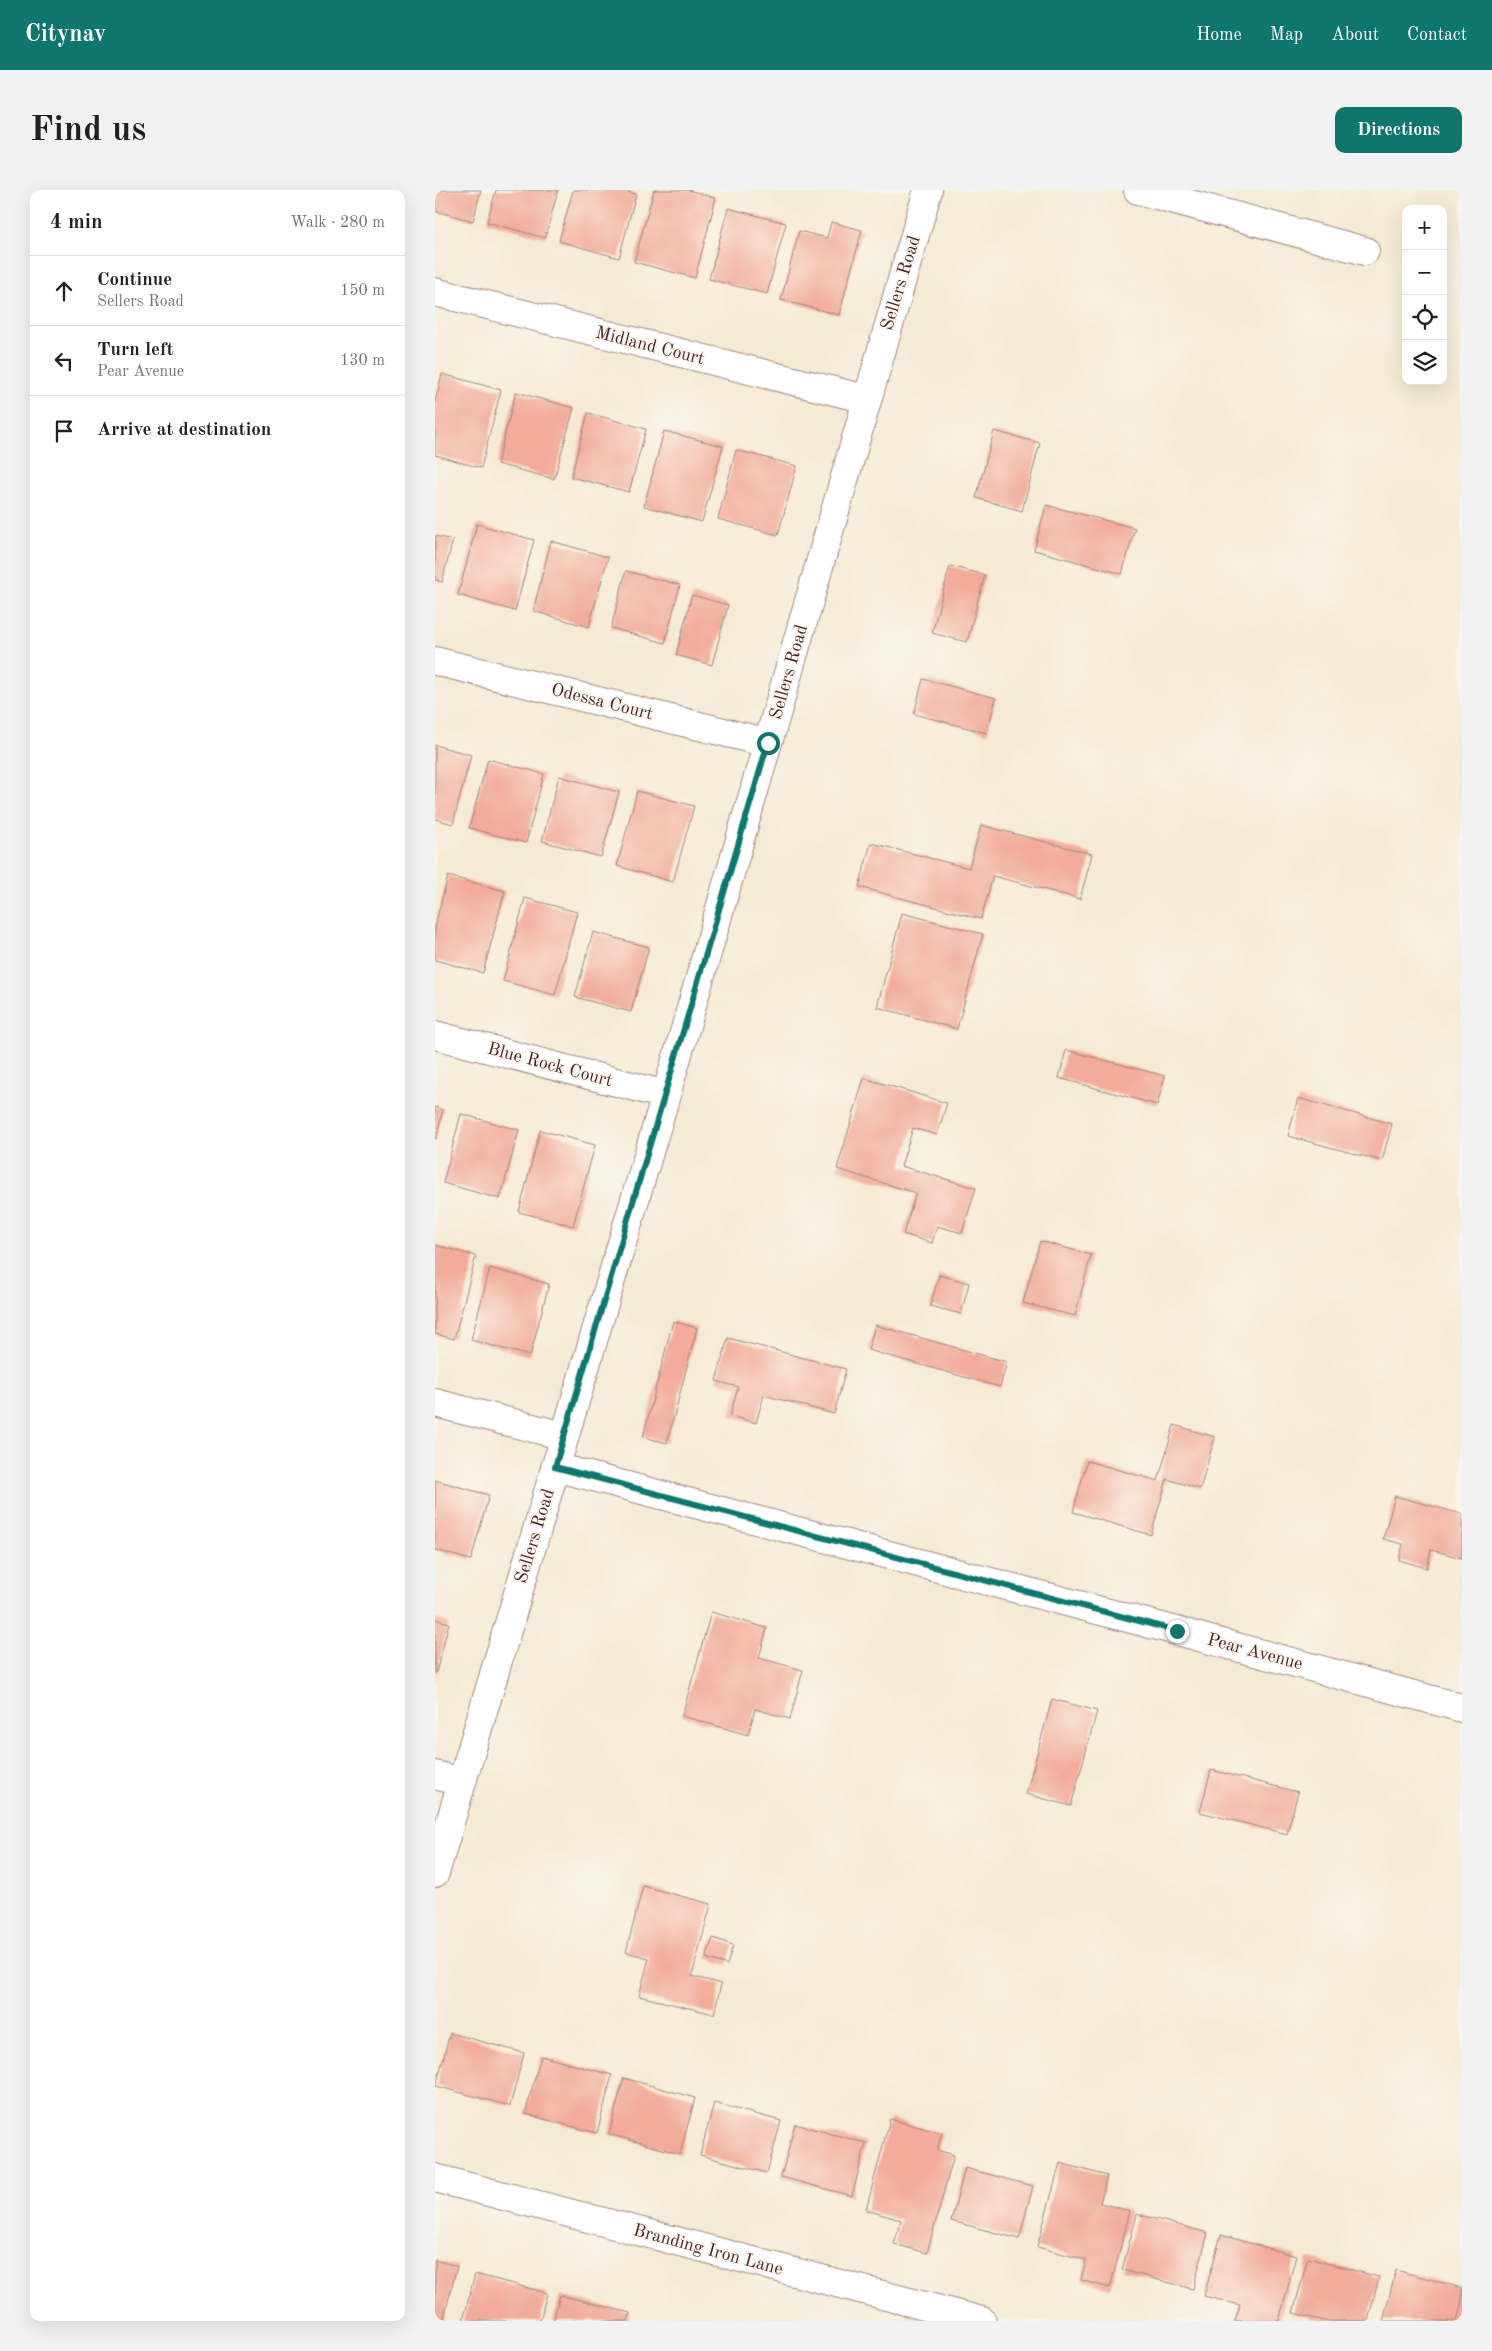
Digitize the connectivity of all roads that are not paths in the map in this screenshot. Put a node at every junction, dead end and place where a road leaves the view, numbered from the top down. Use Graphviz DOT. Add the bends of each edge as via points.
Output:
graph roads {
  1 [pos="928,190"];
  2 [pos="1138,190"];
  3 [pos="1365,251"];
  4 [pos="435,292"];
  5 [pos="866,399"];
  6 [pos="435,661"];
  7 [pos="768,743"];
  8 [pos="435,1035"];
  9 [pos="666,1095"];
  10 [pos="435,1403"];
  11 [pos="564,1436"];
  12 [pos="555,1467"];
  13 [pos="1462,1708"];
  14 [pos="435,1775"];
  15 [pos="462,1782"];
  16 [pos="435,1873"];
  17 [pos="435,2178"];
  18 [pos="981,2321"];
  1 -- 5 [label="street, Sellers Road"];
  2 -- 3 [label="street"];
  4 -- 5 [label="street, Midland Court"];
  5 -- 7 [label="street, Sellers Road"];
  6 -- 7 [label="street, Odessa Court"];
  7 -- 9 [label="street, Sellers Road"];
  8 -- 9 [label="street, Blue Rock Court"];
  9 -- 11 [label="street, Sellers Road"];
  10 -- 11 [label="street"];
  11 -- 12 [label="street, Sellers Road"];
  12 -- 13 [label="street, Pear Avenue"];
  12 -- 15 [label="street, Sellers Road"];
  14 -- 15 [label="street"];
  15 -- 16 [label="street, Sellers Road"];
  17 -- 18 [label="street, Branding Iron Lane"];
}
